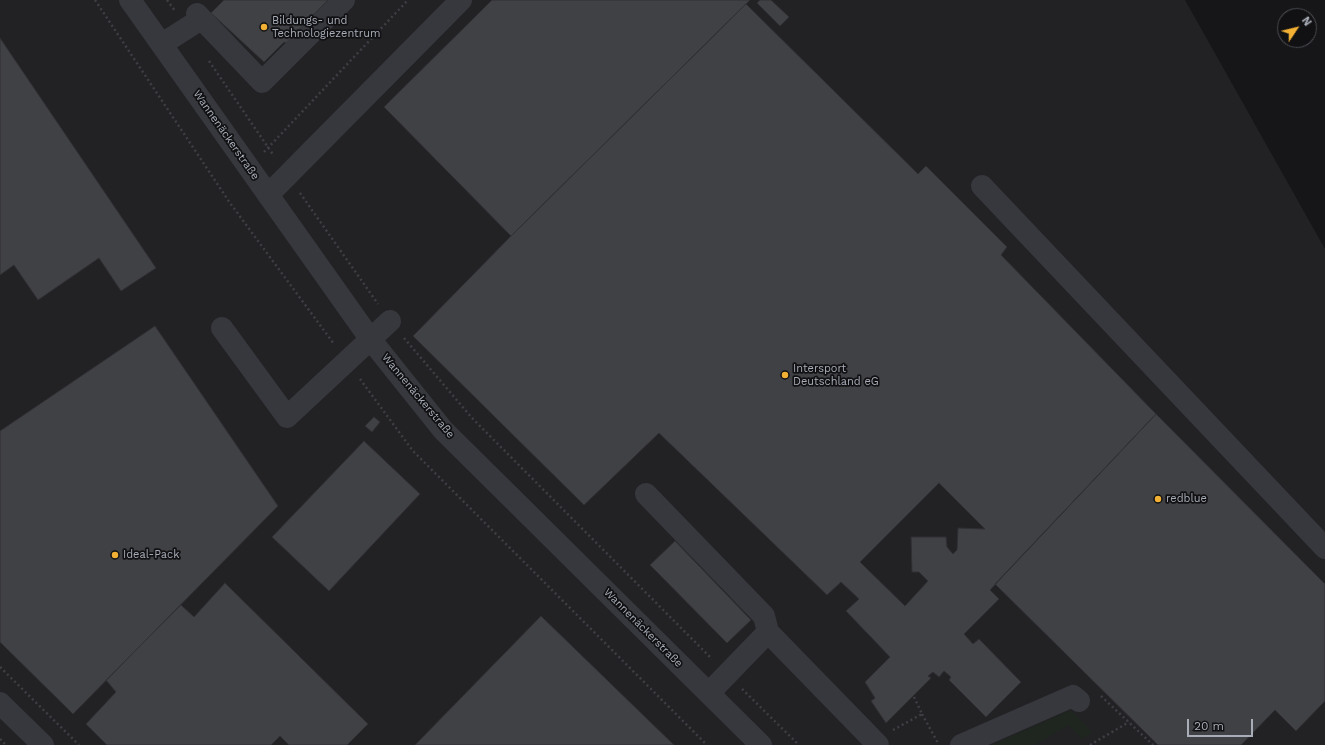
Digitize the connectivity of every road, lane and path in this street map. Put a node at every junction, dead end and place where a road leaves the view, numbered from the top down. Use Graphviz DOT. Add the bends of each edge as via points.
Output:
graph roads {
  1 [pos="130,0"];
  2 [pos="167,0"];
  3 [pos="344,0"];
  4 [pos="408,0"];
  5 [pos="461,0"];
  6 [pos="195,20"];
  7 [pos="162,44"];
  8 [pos="268,147"];
  9 [pos="250,169"];
  10 [pos="287,174"];
  11 [pos="982,186"];
  12 [pos="268,195"];
  13 [pos="390,321"];
  14 [pos="222,328"];
  15 [pos="371,340"];
  16 [pos="646,494"];
  17 [pos="1325,548"];
  18 [pos="768,632"];
  19 [pos="0,667"];
  20 [pos="727,673"];
  21 [pos="708,693"];
  22 [pos="914,697"];
  23 [pos="1104,697"];
  24 [pos="1079,701"];
  25 [pos="0,702"];
  26 [pos="922,714"];
  27 [pos="1129,722"];
  28 [pos="884,738"];
  29 [pos="0,740"];
  30 [pos="6,745"];
  31 [pos="44,745"];
  32 [pos="79,745"];
  33 [pos="761,745"];
  34 [pos="799,745"];
  35 [pos="939,745"];
  36 [pos="961,745"];
  37 [pos="1090,745"];
  38 [pos="1153,745"];
  1 -- 7 [label="street, Wannenäckerstraße"];
  2 -- 6 [label="path"];
  3 -- 6 [label="street" via="262,82"];
  4 -- 8 [label="path"];
  5 -- 10 [label="street"];
  6 -- 7 [label="street"];
  6 -- 8 [label="path"];
  7 -- 9 [label="street, Wannenäckerstraße"];
  8 -- 9 [label="path"];
  8 -- 10 [label="path"];
  9 -- 12 [label="street, Wannenäckerstraße"];
  10 -- 12 [label="street"];
  10 -- 13 [label="path"];
  11 -- 17 [label="street"];
  12 -- 15 [label="street, Wannenäckerstraße"];
  13 -- 15 [label="street"];
  13 -- 20 [label="path" via="472,418"];
  14 -- 15 [label="street" via="288,417"];
  15 -- 21 [label="street, Wannenäckerstraße" via="443,430"];
  16 -- 18 [label="street" via="764,616"];
  18 -- 20 [label="street"];
  18 -- 28 [label="street"];
  19 -- 32 [label="path"];
  20 -- 21 [label="street"];
  20 -- 34 [label="path"];
  21 -- 33 [label="street, Wannenäckerstraße"];
  22 -- 26 [label="path"];
  23 -- 27 [label="path"];
  24 -- 36 [label="street" via="1073,696"];
  25 -- 31 [label="street"];
  26 -- 28 [label="path"];
  26 -- 35 [label="path"];
  27 -- 37 [label="path"];
  27 -- 38 [label="path"];
  29 -- 30 [label="path"];
}
